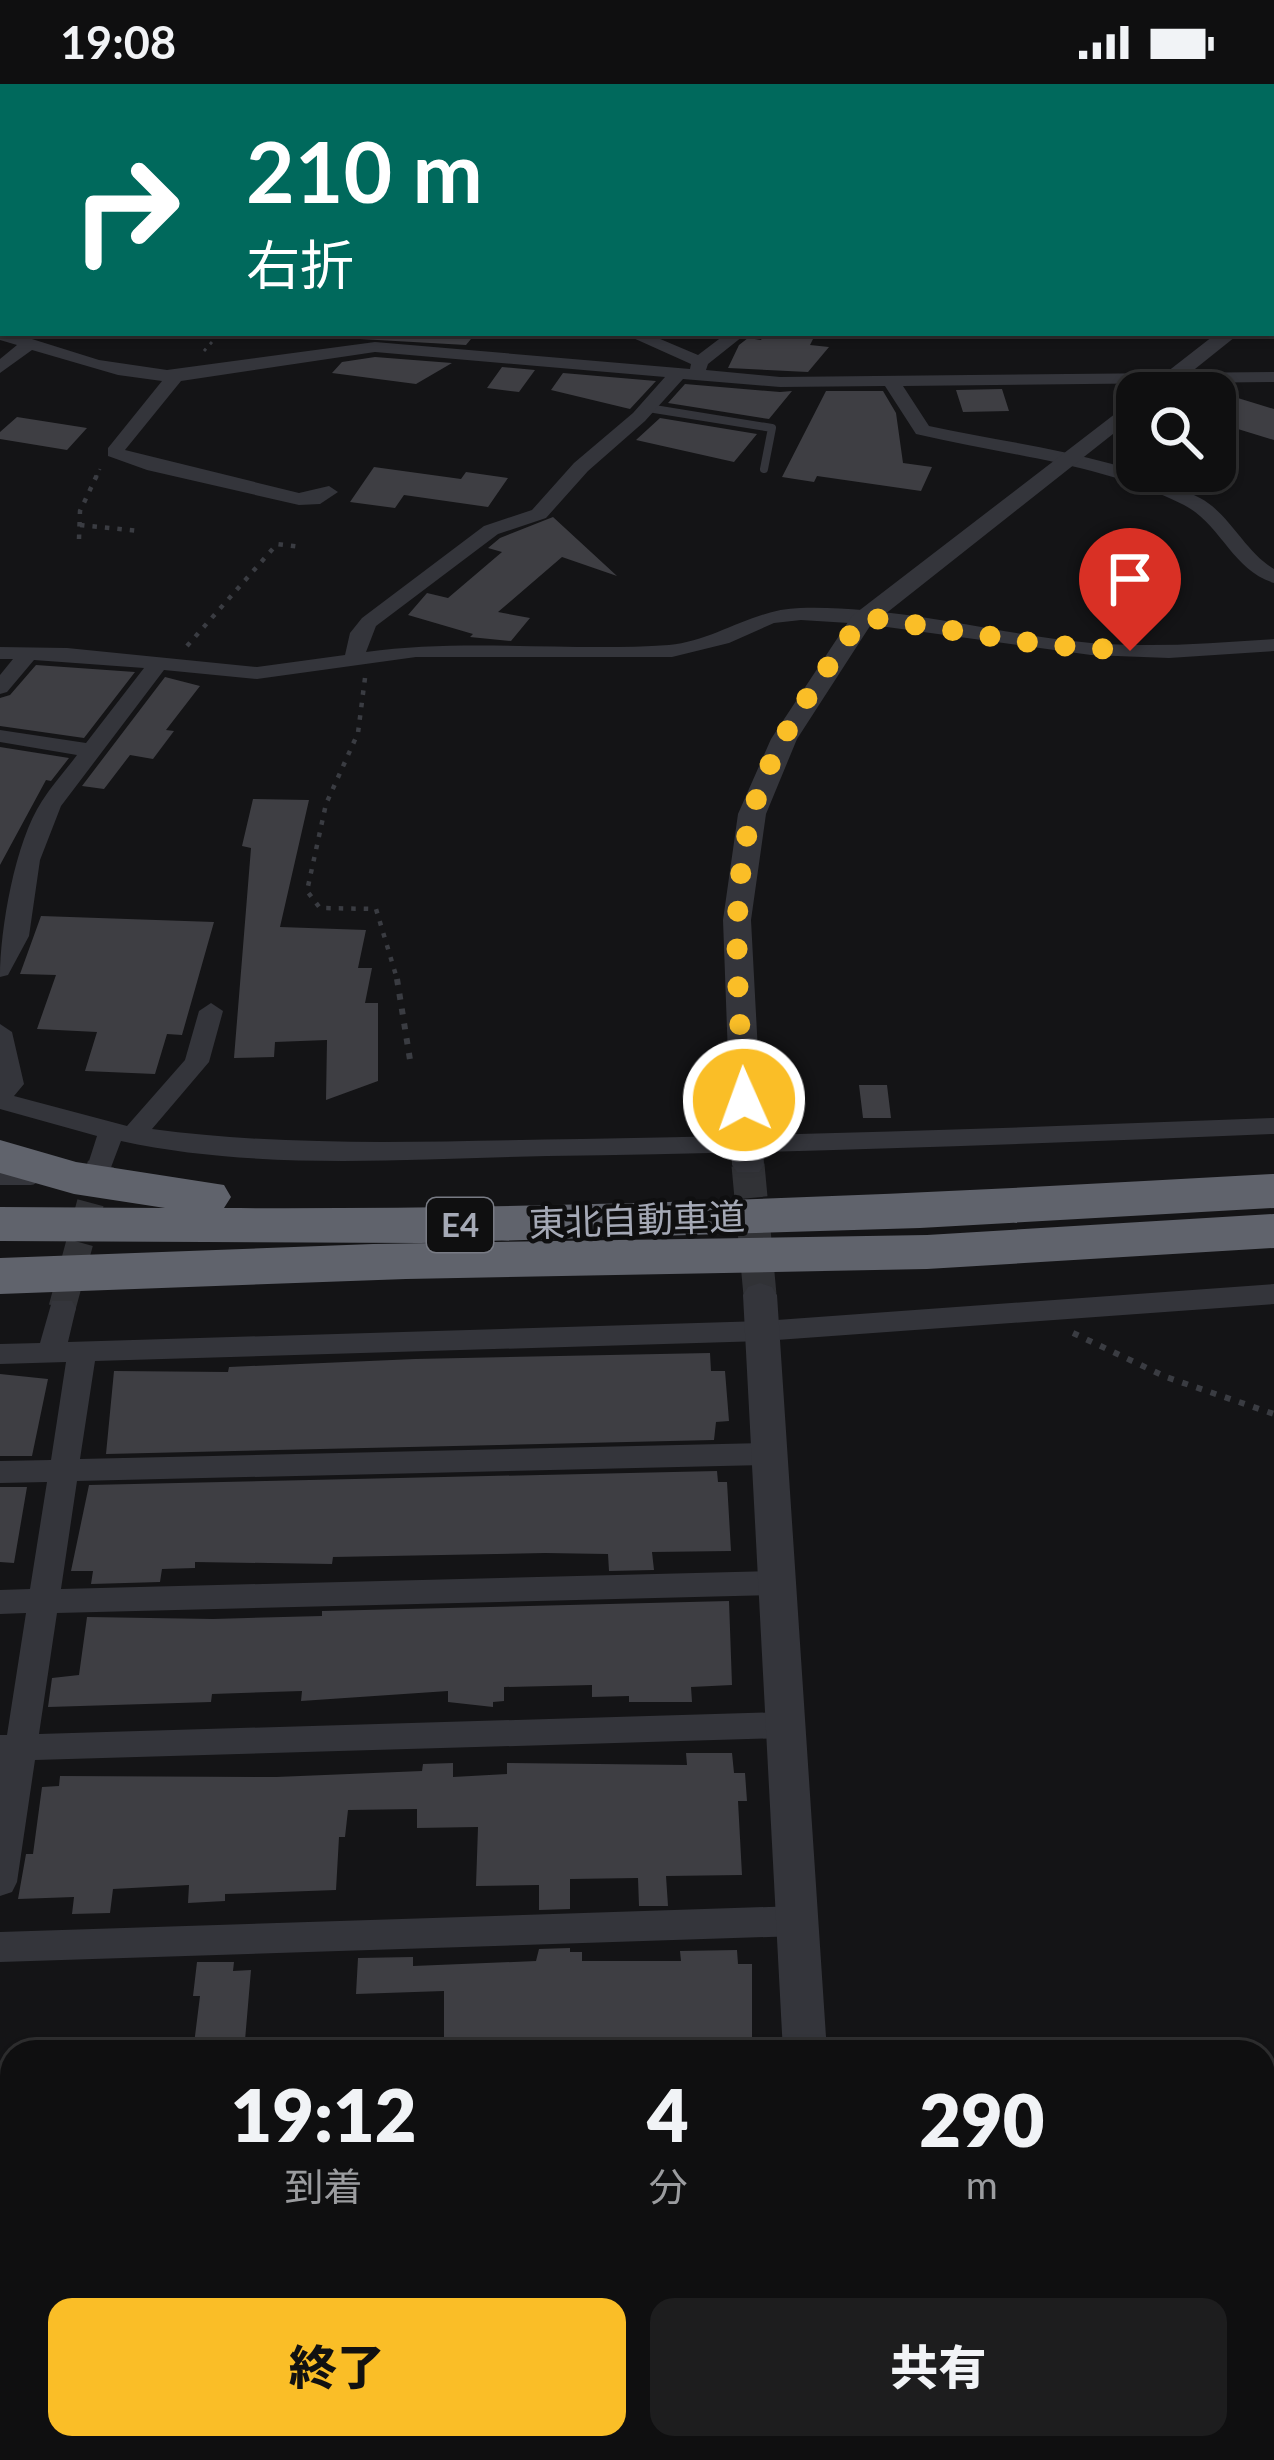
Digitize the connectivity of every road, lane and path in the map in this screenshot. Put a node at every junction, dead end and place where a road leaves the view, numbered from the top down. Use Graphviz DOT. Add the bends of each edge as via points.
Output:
graph roads {
  1 [pos="636,336"];
  2 [pos="735,336"];
  3 [pos="1226,336"];
  4 [pos="29,339"];
  5 [pos="0,368"];
  6 [pos="692,369"];
  7 [pos="1178,372"];
  8 [pos="175,376"];
  9 [pos="1274,376"];
  10 [pos="1236,377"];
  11 [pos="1116,379"];
  12 [pos="890,381"];
  13 [pos="647,408"];
  14 [pos="1116,421"];
  15 [pos="114,452"];
  16 [pos="1065,461"];
  17 [pos="764,469"];
  18 [pos="329,493"];
  19 [pos="80,525"];
  20 [pos="139,531"];
  21 [pos="79,539"];
  22 [pos="301,547"];
  23 [pos="1274,577"];
  24 [pos="865,617"];
  25 [pos="1274,645"];
  26 [pos="0,653"];
  27 [pos="29,653"];
  28 [pos="359,658"];
  29 [pos="163,666"];
  30 [pos="0,688"];
  31 [pos="0,736"];
  32 [pos="95,751"];
  33 [pos="0,970"];
  34 [pos="211,1011"];
  35 [pos="0,1032"];
  36 [pos="411,1066"];
  37 [pos="0,1098"];
  38 [pos="1274,1126"];
  39 [pos="124,1131"];
  40 [pos="747,1155"];
  41 [pos="0,1156"];
  42 [pos="87,1171"];
  43 [pos="0,1178"];
  44 [pos="1274,1191"];
  45 [pos="920,1211"];
  46 [pos="0,1224"];
  47 [pos="1274,1231"];
  48 [pos="0,1259"];
  49 [pos="416,1262"];
  50 [pos="0,1276"];
  51 [pos="1274,1294"];
  52 [pos="62,1308"];
  53 [pos="1040,1311"];
  54 [pos="761,1313"];
  55 [pos="67,1352"];
  56 [pos="0,1354"];
  57 [pos="1274,1414"];
  58 [pos="769,1454"];
  59 [pos="63,1470"];
  60 [pos="0,1472"];
  61 [pos="776,1583"];
  62 [pos="42,1601"];
  63 [pos="0,1602"];
  64 [pos="785,1725"];
  65 [pos="9,1748"];
  66 [pos="0,1882"];
  67 [pos="798,1922"];
  68 [pos="0,1947"];
  69 [pos="804,2040"];
  1 -- 6 [label="street"];
  2 -- 6 [label="street"];
  3 -- 7 [label="street"];
  4 -- 5 [label="street"];
  4 -- 8 [label="street"];
  6 -- 8 [label="street" via="491,347 357,347"];
  6 -- 12 [label="street" via="780,382"];
  6 -- 13 [label="street"];
  8 -- 15 [label="street"];
  9 -- 10 [label="street"];
  11 -- 12 [label="street"];
  12 -- 16 [label="street" via="922,430"];
  13 -- 17 [label="lane" via="772,428"];
  13 -- 28 [label="street" via="539,514 491,530 369,622"];
  14 -- 16 [label="street"];
  15 -- 18 [label="street" via="299,500"];
  15 -- 19 [label="path"];
  16 -- 23 [label="street" via="1191,501 1252,566"];
  16 -- 24 [label="street"];
  19 -- 20 [label="path"];
  19 -- 21 [label="path"];
  22 -- 29 [label="path" via="277,544"];
  24 -- 25 [label="street" via="1091,650"];
  24 -- 28 [label="street" via="783,614 698,647 646,653 444,650"];
  24 -- 40 [label="street" via="784,739 752,814 737,920"];
  26 -- 27 [label="street"];
  27 -- 29 [label="street"];
  27 -- 30 [label="street"];
  28 -- 29 [label="street" via="257,674"];
  28 -- 36 [label="path" via="366,681 358,733 326,804 308,890 320,908 376,909 404,997"];
  29 -- 32 [label="street"];
  31 -- 32 [label="street"];
  32 -- 33 [label="street" via="37,832 20,924"];
  34 -- 39 [label="street" via="197,1062"];
  35 -- 37 [label="street" via="11,1084"];
  37 -- 39 [label="street"];
  38 -- 40 [label="street"];
  39 -- 40 [label="street" via="295,1150"];
  39 -- 42 [label="street"];
  41 -- 42 [label="highway"];
  42 -- 43 [label="lane"];
  42 -- 45 [label="highway" via="144,1191 226,1198"];
  44 -- 45 [label="highway, 東北自動車道 / E4"];
  45 -- 46 [label="highway, 東北自動車道 / E4" via="421,1226"];
  47 -- 49 [label="highway, 東北自動車道 / E4" via="927,1252"];
  48 -- 49 [label="highway, 東北自動車道 / E4"];
  49 -- 50 [label="highway"];
  51 -- 53 [label="street"];
  52 -- 55 [label="street"];
  53 -- 54 [label="street"];
  53 -- 57 [label="path" via="1089,1344"];
  54 -- 55 [label="street"];
  54 -- 58 [label="street"];
  55 -- 56 [label="street"];
  55 -- 59 [label="street"];
  58 -- 59 [label="street"];
  58 -- 61 [label="street"];
  59 -- 60 [label="street"];
  59 -- 62 [label="street"];
  61 -- 62 [label="street"];
  61 -- 64 [label="street"];
  62 -- 63 [label="street"];
  62 -- 65 [label="street"];
  64 -- 65 [label="street"];
  64 -- 67 [label="street"];
  65 -- 66 [label="street"];
  67 -- 68 [label="street"];
  67 -- 69 [label="street"];
}
